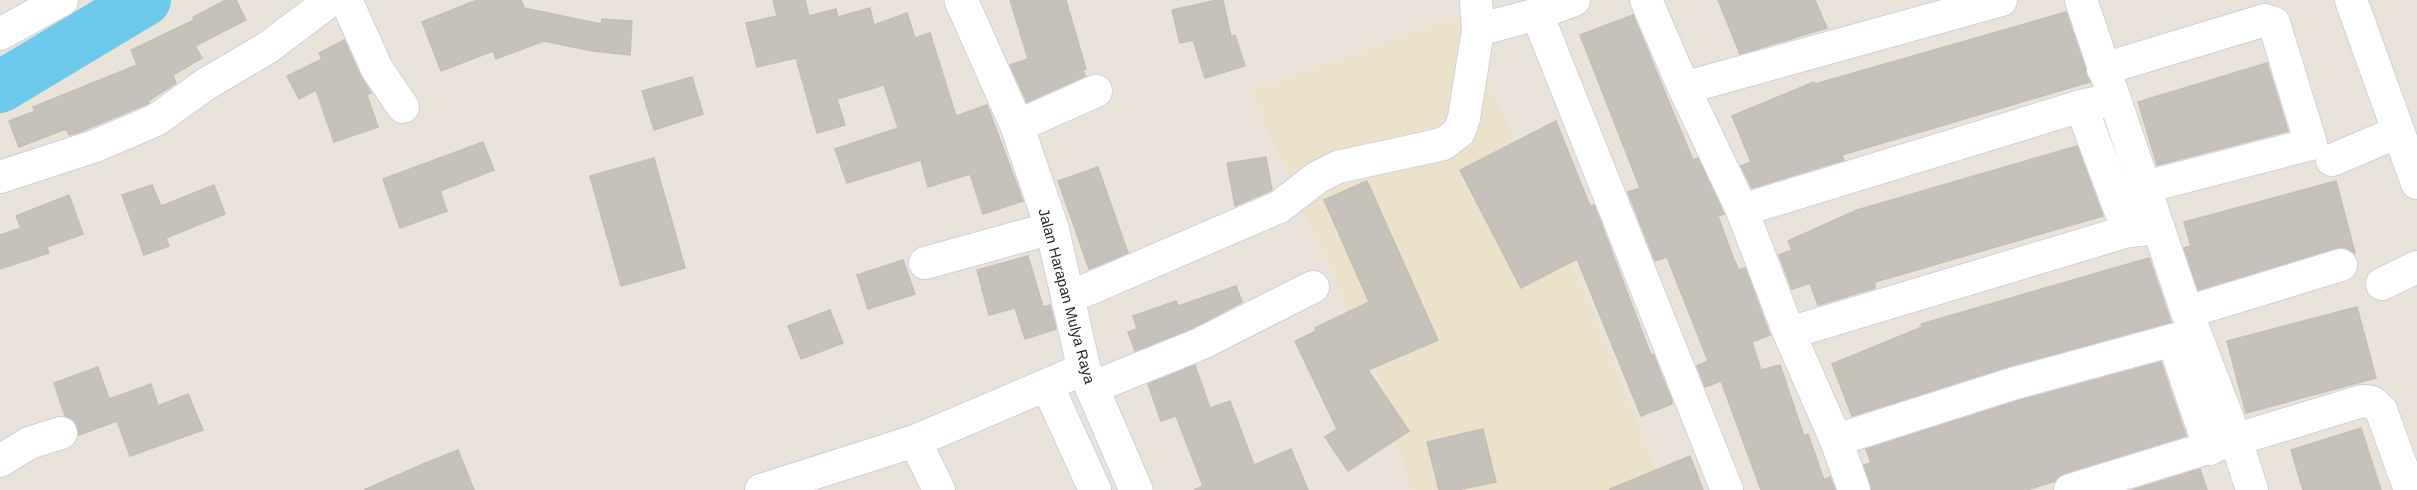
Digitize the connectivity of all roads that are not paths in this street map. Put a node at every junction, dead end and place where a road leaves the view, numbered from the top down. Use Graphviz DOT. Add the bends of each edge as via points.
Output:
graph roads {
  1 [pos="63,0"];
  2 [pos="331,0"];
  3 [pos="346,0"];
  4 [pos="961,0"];
  5 [pos="1574,0"];
  6 [pos="1646,0"];
  7 [pos="2001,0"];
  8 [pos="2081,0"];
  9 [pos="2351,0"];
  10 [pos="1537,14"];
  11 [pos="1477,15"];
  12 [pos="0,34"];
  13 [pos="2103,69"];
  14 [pos="1684,88"];
  15 [pos="1096,91"];
  16 [pos="2115,99"];
  17 [pos="2081,106"];
  18 [pos="403,107"];
  19 [pos="1017,126"];
  20 [pos="2398,132"];
  21 [pos="2332,160"];
  22 [pos="0,177"];
  23 [pos="2417,183"];
  24 [pos="2145,187"];
  25 [pos="1742,210"];
  26 [pos="1052,228"];
  27 [pos="2159,228"];
  28 [pos="2128,231"];
  29 [pos="926,263"];
  30 [pos="2341,265"];
  31 [pos="2417,267"];
  32 [pos="2382,284"];
  33 [pos="1313,287"];
  34 [pos="1068,298"];
  35 [pos="2185,329"];
  36 [pos="1790,333"];
  37 [pos="1088,378"];
  38 [pos="1047,385"];
  39 [pos="61,433"];
  40 [pos="1836,440"];
  41 [pos="915,441"];
  42 [pos="2223,445"];
  43 [pos="0,461"];
  44 [pos="770,489"];
  45 [pos="939,490"];
  46 [pos="1095,490"];
  47 [pos="1136,490"];
  48 [pos="1727,490"];
  49 [pos="1854,490"];
  50 [pos="2070,490"];
  51 [pos="2252,490"];
  52 [pos="2410,490"];
  1 -- 12 [label="street"];
  2 -- 22 [label="street" via="267,48 156,120 95,146"];
  3 -- 18 [label="street" via="377,69"];
  4 -- 19 [label="street, Jalan Harapan Mulya Raya"];
  5 -- 10 [label="street"];
  6 -- 14 [label="street"];
  7 -- 14 [label="street"];
  8 -- 13 [label="street"];
  9 -- 20 [label="street"];
  10 -- 11 [label="street"];
  10 -- 48 [label="street"];
  11 -- 34 [label="street" via="1464,117 1459,132 1443,144 1338,166 1279,207"];
  13 -- 16 [label="street"];
  13 -- 24 [label="street" via="2265,20 2274,23 2311,144"];
  14 -- 25 [label="street"];
  15 -- 19 [label="street"];
  16 -- 17 [label="street"];
  16 -- 24 [label="street"];
  17 -- 25 [label="street"];
  17 -- 28 [label="street"];
  19 -- 26 [label="street, Jalan Harapan Mulya Raya"];
  20 -- 21 [label="street"];
  20 -- 23 [label="street"];
  24 -- 27 [label="street"];
  25 -- 36 [label="street"];
  26 -- 29 [label="street"];
  26 -- 34 [label="street, Jalan Harapan Mulya Raya"];
  27 -- 28 [label="street"];
  27 -- 35 [label="street"];
  28 -- 36 [label="street"];
  30 -- 35 [label="street"];
  31 -- 32 [label="street"];
  33 -- 37 [label="street" via="1200,344"];
  34 -- 37 [label="street, Jalan Harapan Mulya Raya"];
  35 -- 40 [label="street"];
  35 -- 42 [label="street"];
  36 -- 40 [label="street"];
  37 -- 38 [label="street"];
  37 -- 47 [label="street, Jalan Harapan Mulya Raya"];
  38 -- 41 [label="street"];
  38 -- 46 [label="street"];
  39 -- 43 [label="street" via="29,443"];
  40 -- 49 [label="street"];
  41 -- 44 [label="street"];
  41 -- 45 [label="street"];
  42 -- 50 [label="street"];
  42 -- 51 [label="street"];
  42 -- 52 [label="street" via="2349,404 2372,402 2387,422"];
}
